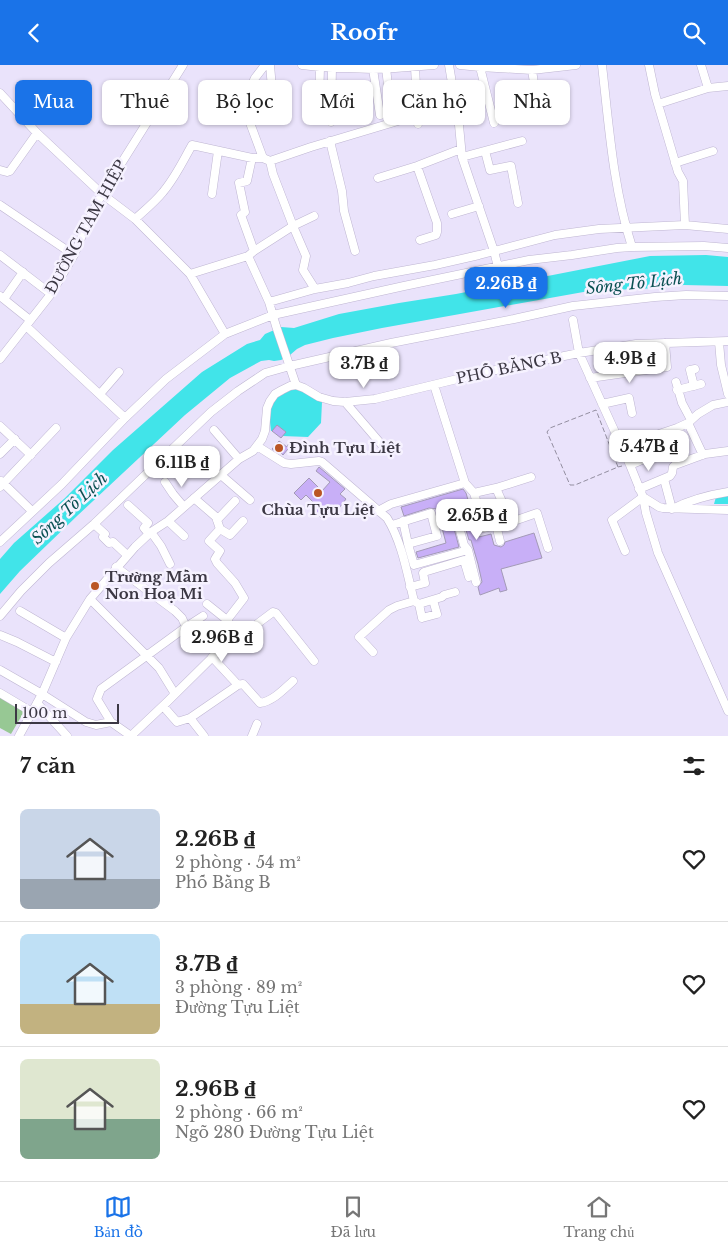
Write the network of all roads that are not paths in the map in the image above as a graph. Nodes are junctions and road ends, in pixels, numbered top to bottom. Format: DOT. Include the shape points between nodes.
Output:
graph roads {
  1 [pos="182,65"];
  2 [pos="265,65"];
  3 [pos="270,65"];
  4 [pos="302,65"];
  5 [pos="434,65"];
  6 [pos="449,65"];
  7 [pos="460,65"];
  8 [pos="576,65"];
  9 [pos="602,65"];
  10 [pos="649,65"];
  11 [pos="701,65"];
  12 [pos="320,67"];
  13 [pos="332,67"];
  14 [pos="415,67"];
  15 [pos="480,67"];
  16 [pos="386,68"];
  17 [pos="373,69"];
  18 [pos="532,70"];
  19 [pos="271,80"];
  20 [pos="319,80"];
  21 [pos="332,80"];
  22 [pos="387,80"];
  23 [pos="416,80"];
  24 [pos="534,80"];
  25 [pos="728,86"];
  26 [pos="708,88"];
  27 [pos="0,93"];
  28 [pos="658,104"];
  29 [pos="380,115"];
  30 [pos="494,123"];
  31 [pos="384,125"];
  32 [pos="37,133"];
  33 [pos="330,141"];
  34 [pos="522,141"];
  35 [pos="218,151"];
  36 [pos="485,151"];
  37 [pos="713,151"];
  38 [pos="462,153"];
  39 [pos="252,158"];
  40 [pos="266,159"];
  41 [pos="675,163"];
  42 [pos="417,166"];
  43 [pos="0,170"];
  44 [pos="378,178"];
  45 [pos="212,193"];
  46 [pos="102,194"];
  47 [pos="518,203"];
  48 [pos="0,205"];
  49 [pos="479,206"];
  50 [pos="452,213"];
  51 [pos="314,216"];
  52 [pos="135,219"];
  53 [pos="685,225"];
  54 [pos="294,226"];
  55 [pos="626,228"];
  56 [pos="728,229"];
  57 [pos="420,240"];
  58 [pos="632,247"];
  59 [pos="728,248"];
  60 [pos="355,251"];
  61 [pos="494,251"];
  62 [pos="251,254"];
  63 [pos="0,255"];
  64 [pos="74,255"];
  65 [pos="498,267"];
  66 [pos="23,272"];
  67 [pos="190,274"];
  68 [pos="315,289"];
  69 [pos="51,294"];
  70 [pos="2,297"];
  71 [pos="728,297"];
  72 [pos="269,302"];
  73 [pos="273,315"];
  74 [pos="573,320"];
  75 [pos="28,323"];
  76 [pos="225,334"];
  77 [pos="719,341"];
  78 [pos="728,341"];
  79 [pos="665,343"];
  80 [pos="579,353"];
  81 [pos="0,359"];
  82 [pos="288,362"];
  83 [pos="694,369"];
  84 [pos="119,372"];
  85 [pos="590,378"];
  86 [pos="726,378"];
  87 [pos="296,385"];
  88 [pos="434,385"];
  89 [pos="100,394"];
  90 [pos="728,394"];
  91 [pos="345,402"];
  92 [pos="728,402"];
  93 [pos="602,404"];
  94 [pos="632,413"];
  95 [pos="125,419"];
  96 [pos="689,421"];
  97 [pos="0,426"];
  98 [pos="56,429"];
  99 [pos="214,430"];
  100 [pos="16,439"];
  101 [pos="382,445"];
  102 [pos="257,446"];
  103 [pos="728,451"];
  104 [pos="0,454"];
  105 [pos="31,455"];
  106 [pos="703,455"];
  107 [pos="239,459"];
  108 [pos="630,464"];
  109 [pos="221,475"];
  110 [pos="531,477"];
  111 [pos="664,479"];
  112 [pos="165,482"];
  113 [pos="465,483"];
  114 [pos="1,484"];
  115 [pos="496,488"];
  116 [pos="639,489"];
  117 [pos="728,492"];
  118 [pos="474,493"];
  119 [pos="643,497"];
  120 [pos="194,499"];
  121 [pos="250,500"];
  122 [pos="235,501"];
  123 [pos="128,505"];
  124 [pos="184,507"];
  125 [pos="454,509"];
  126 [pos="672,509"];
  127 [pos="728,510"];
  128 [pos="32,511"];
  129 [pos="378,511"];
  130 [pos="216,520"];
  131 [pos="168,521"];
  132 [pos="243,521"];
  133 [pos="402,521"];
  134 [pos="94,524"];
  135 [pos="392,525"];
  136 [pos="220,529"];
  137 [pos="150,533"];
  138 [pos="184,536"];
  139 [pos="1,539"];
  140 [pos="500,541"];
  141 [pos="408,544"];
  142 [pos="548,548"];
  143 [pos="468,550"];
  144 [pos="626,551"];
  145 [pos="127,555"];
  146 [pos="170,564"];
  147 [pos="116,567"];
  148 [pos="410,587"];
  149 [pos="455,592"];
  150 [pos="90,599"];
  151 [pos="433,600"];
  152 [pos="416,603"];
  153 [pos="207,604"];
  154 [pos="20,611"];
  155 [pos="0,616"];
  156 [pos="203,616"];
  157 [pos="227,620"];
  158 [pos="186,627"];
  159 [pos="236,633"];
  160 [pos="0,635"];
  161 [pos="66,638"];
  162 [pos="373,652"];
  163 [pos="147,656"];
  164 [pos="212,657"];
  165 [pos="314,661"];
  166 [pos="56,662"];
  167 [pos="0,670"];
  168 [pos="293,681"];
  169 [pos="238,685"];
  170 [pos="0,693"];
  171 [pos="42,694"];
  172 [pos="175,695"];
  173 [pos="37,703"];
  174 [pos="163,706"];
  175 [pos="728,711"];
  176 [pos="32,712"];
  177 [pos="190,718"];
  178 [pos="112,722"];
  179 [pos="257,724"];
  180 [pos="19,736"];
  181 [pos="67,736"];
  182 [pos="131,736"];
  183 [pos="204,736"];
  184 [pos="252,736"];
  1 -- 46 [label="street, ĐƯỜNG TAM HIỆP"];
  2 -- 40 [label="street" via="243,104"];
  3 -- 19 [label="street"];
  4 -- 12 [label="street"];
  5 -- 14 [label="street"];
  6 -- 38 [label="street"];
  7 -- 15 [label="street"];
  8 -- 18 [label="street"];
  9 -- 55 [label="street" via="612,156"];
  10 -- 28 [label="street"];
  11 -- 26 [label="street"];
  12 -- 13 [label="street"];
  12 -- 20 [label="street"];
  13 -- 17 [label="street"];
  13 -- 21 [label="street"];
  14 -- 16 [label="street"];
  14 -- 23 [label="street"];
  15 -- 18 [label="street"];
  15 -- 30 [label="street"];
  16 -- 17 [label="street"];
  16 -- 22 [label="street"];
  17 -- 29 [label="street"];
  18 -- 24 [label="street"];
  25 -- 26 [label="street"];
  26 -- 28 [label="street"];
  27 -- 32 [label="street"];
  28 -- 41 [label="street"];
  31 -- 33 [label="street"];
  32 -- 43 [label="street" via="10,171"];
  32 -- 46 [label="street"];
  33 -- 40 [label="street"];
  33 -- 60 [label="street"];
  34 -- 36 [label="street"];
  35 -- 39 [label="street"];
  35 -- 45 [label="street"];
  35 -- 52 [label="street" via="192,145 165,190"];
  36 -- 38 [label="street"];
  36 -- 47 [label="street" via="490,170 511,166"];
  37 -- 41 [label="street"];
  38 -- 42 [label="street"];
  38 -- 49 [label="street"];
  39 -- 40 [label="street"];
  39 -- 62 [label="street" via="247,181 239,183 245,212 241,215"];
  40 -- 54 [label="street"];
  41 -- 53 [label="street" via="683,181"];
  42 -- 44 [label="street"];
  42 -- 57 [label="street" via="437,223 436,235"];
  46 -- 52 [label="street"];
  46 -- 64 [label="street, ĐƯỜNG TAM HIỆP"];
  48 -- 64 [label="street"];
  49 -- 50 [label="street"];
  49 -- 61 [label="street"];
  51 -- 54 [label="street"];
  52 -- 67 [label="street"];
  53 -- 55 [label="street"];
  53 -- 56 [label="street"];
  54 -- 62 [label="street"];
  54 -- 68 [label="street" via="306,256 303,270"];
  55 -- 58 [label="street"];
  55 -- 61 [label="street" via="555,235"];
  58 -- 59 [label="street"];
  58 -- 65 [label="street"];
  61 -- 65 [label="street"];
  61 -- 68 [label="street"];
  62 -- 67 [label="street"];
  62 -- 72 [label="street"];
  63 -- 66 [label="street"];
  64 -- 69 [label="street, ĐƯỜNG TAM HIỆP"];
  65 -- 73 [label="street"];
  66 -- 69 [label="street"];
  66 -- 70 [label="street"];
  67 -- 76 [label="street"];
  68 -- 72 [label="street"];
  69 -- 75 [label="street, ĐƯỜNG TAM HIỆP"];
  70 -- 75 [label="street"];
  71 -- 82 [label="street" via="686,295 573,306"];
  72 -- 73 [label="street"];
  73 -- 76 [label="street"];
  73 -- 82 [label="street"];
  74 -- 80 [label="street"];
  75 -- 81 [label="street, ĐƯỜNG TAM HIỆP"];
  75 -- 89 [label="street"];
  76 -- 95 [label="street" via="166,379"];
  77 -- 78 [label="street"];
  77 -- 79 [label="street"];
  77 -- 86 [label="street"];
  79 -- 80 [label="street"];
  79 -- 85 [label="street" via="667,367"];
  80 -- 85 [label="street, PHỐ BẰNG B"];
  80 -- 88 [label="street, PHỐ BẰNG B"];
  82 -- 87 [label="street"];
  82 -- 134 [label="street" via="238,391 198,424"];
  83 -- 96 [label="street" via="690,370 697,385 677,386"];
  84 -- 89 [label="street"];
  85 -- 93 [label="street, PHỐ BẰNG B"];
  86 -- 90 [label="street"];
  87 -- 91 [label="street, PHỐ BẰNG B" via="319,397"];
  87 -- 102 [label="street" via="275,394 270,401 265,431"];
  88 -- 91 [label="street, PHỐ BẰNG B" via="375,399"];
  88 -- 113 [label="street"];
  89 -- 95 [label="street"];
  91 -- 101 [label="street"];
  92 -- 96 [label="street" via="713,405"];
  93 -- 94 [label="street" via="629,398"];
  93 -- 108 [label="street, PHỐ BẰNG B"];
  95 -- 128 [label="street"];
  96 -- 106 [label="street"];
  96 -- 108 [label="street" via="635,442 644,459"];
  97 -- 100 [label="street"];
  98 -- 105 [label="street"];
  99 -- 107 [label="street"];
  100 -- 104 [label="street"];
  100 -- 105 [label="street"];
  102 -- 107 [label="street"];
  102 -- 129 [label="street" via="284,463 322,462"];
  103 -- 106 [label="street"];
  105 -- 114 [label="street"];
  106 -- 111 [label="street" via="675,465 670,476"];
  107 -- 109 [label="street"];
  108 -- 116 [label="street, PHỐ BẰNG B"];
  109 -- 120 [label="street"];
  109 -- 121 [label="street"];
  110 -- 115 [label="street"];
  111 -- 116 [label="street"];
  111 -- 126 [label="street"];
  112 -- 124 [label="street"];
  113 -- 118 [label="street"];
  113 -- 129 [label="street" via="391,504"];
  114 -- 128 [label="street"];
  115 -- 118 [label="street"];
  115 -- 142 [label="street" via="511,522 537,513"];
  116 -- 119 [label="street, PHỐ BẰNG B"];
  117 -- 126 [label="street"];
  118 -- 140 [label="street" via="484,528 496,525"];
  119 -- 126 [label="street" via="659,507"];
  119 -- 144 [label="street" via="612,520"];
  119 -- 175 [label="street, PHỐ BẰNG B" via="658,553"];
  120 -- 124 [label="street"];
  120 -- 130 [label="street"];
  122 -- 130 [label="street"];
  123 -- 137 [label="street" via="148,523 144,528"];
  124 -- 131 [label="street"];
  125 -- 143 [label="street"];
  126 -- 127 [label="street"];
  128 -- 139 [label="street"];
  129 -- 135 [label="street"];
  130 -- 136 [label="street"];
  131 -- 137 [label="street"];
  131 -- 138 [label="street"];
  132 -- 136 [label="street" via="230,535"];
  133 -- 135 [label="street"];
  133 -- 141 [label="street"];
  133 -- 141 [label="street" via="431,513 437,536"];
  134 -- 145 [label="street" via="105,534 102,537"];
  134 -- 155 [label="street" via="21,591"];
  135 -- 148 [label="street"];
  136 -- 157 [label="street" via="209,541 220,551 215,560 244,598"];
  137 -- 145 [label="street"];
  137 -- 146 [label="street"];
  141 -- 143 [label="street" via="414,565"];
  143 -- 148 [label="street" via="472,580 464,560 424,572 425,583"];
  145 -- 147 [label="street"];
  147 -- 150 [label="street"];
  147 -- 158 [label="street" via="175,611"];
  148 -- 152 [label="street"];
  149 -- 151 [label="street"];
  150 -- 161 [label="street"];
  150 -- 163 [label="street"];
  151 -- 152 [label="street"];
  151 -- 152 [label="street" via="437,614 420,618"];
  152 -- 162 [label="street" via="389,610 359,637"];
  153 -- 157 [label="street"];
  154 -- 161 [label="street"];
  156 -- 158 [label="street"];
  157 -- 159 [label="street"];
  158 -- 163 [label="street"];
  159 -- 164 [label="street"];
  159 -- 165 [label="street" via="245,633 273,611"];
  160 -- 166 [label="street"];
  161 -- 166 [label="street"];
  163 -- 172 [label="street" via="159,668"];
  163 -- 178 [label="street" via="101,689 97,699"];
  164 -- 169 [label="street"];
  164 -- 172 [label="street"];
  166 -- 171 [label="street"];
  167 -- 171 [label="street"];
  168 -- 169 [label="street" via="264,703 260,703 243,684"];
  169 -- 177 [label="street"];
  170 -- 176 [label="street"];
  171 -- 173 [label="street"];
  171 -- 178 [label="street" via="86,722 96,725"];
  172 -- 174 [label="street"];
  173 -- 176 [label="street"];
  173 -- 181 [label="street"];
  174 -- 177 [label="street" via="178,722"];
  174 -- 182 [label="street"];
  176 -- 180 [label="street"];
  177 -- 183 [label="street"];
  178 -- 182 [label="street"];
  179 -- 184 [label="street"];
}
